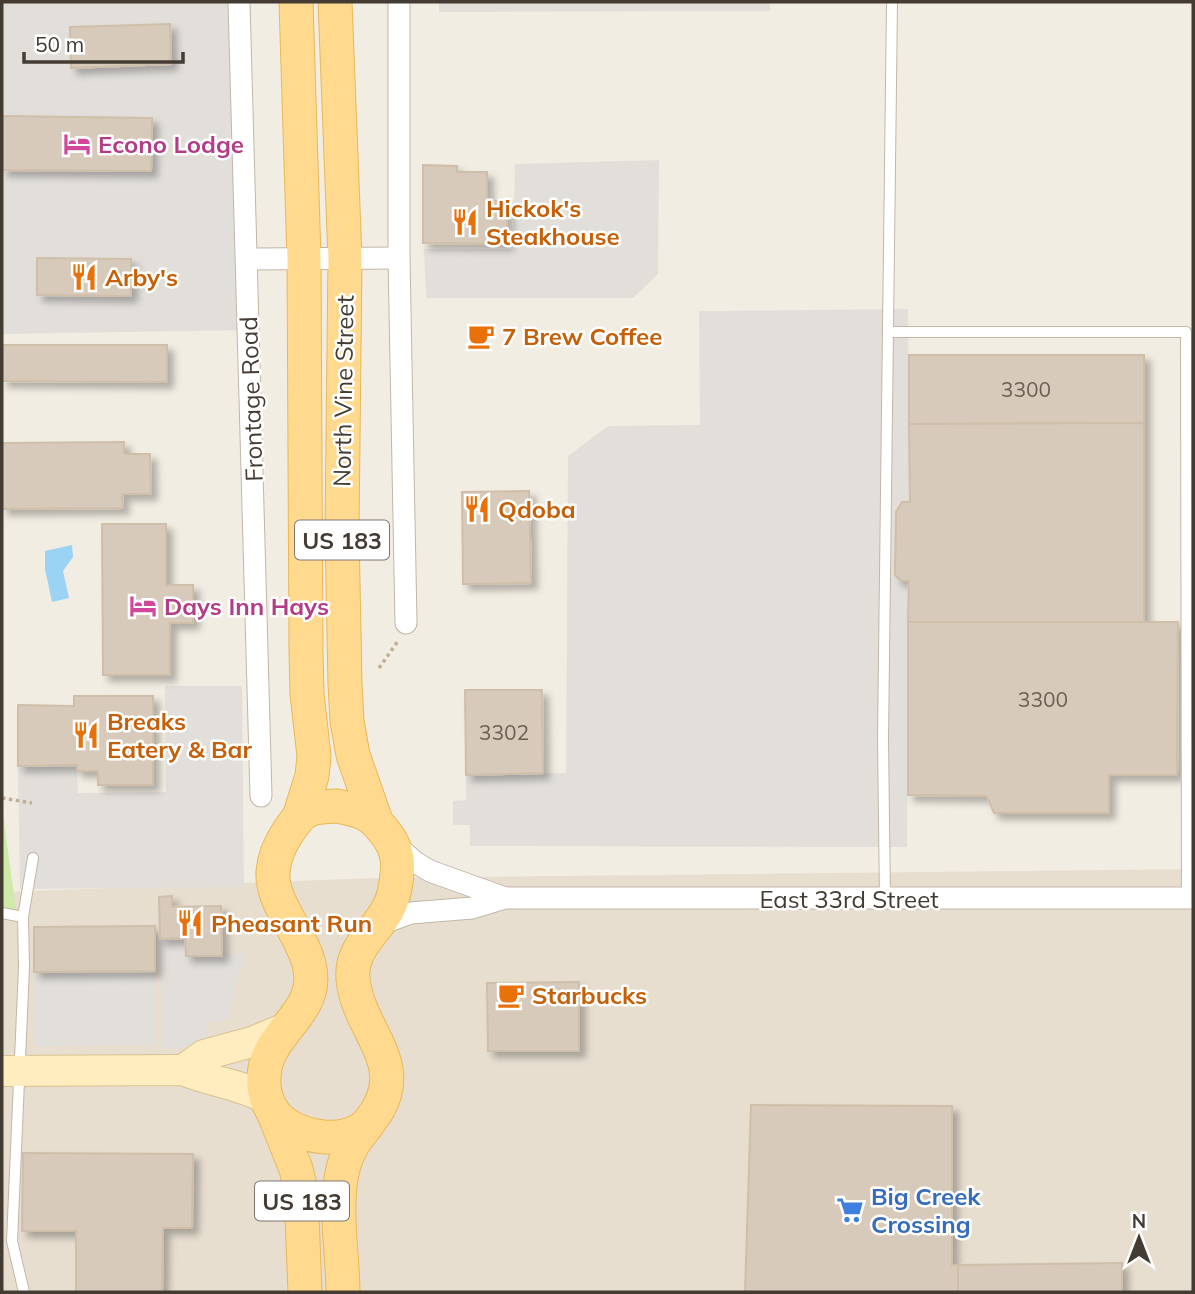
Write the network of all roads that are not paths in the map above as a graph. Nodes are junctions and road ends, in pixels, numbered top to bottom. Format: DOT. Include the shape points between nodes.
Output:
graph roads {
  1 [pos="239,2"];
  2 [pos="296,2"];
  3 [pos="335,2"];
  4 [pos="399,2"];
  5 [pos="892,2"];
  6 [pos="303,258"];
  7 [pos="345,258"];
  8 [pos="399,258"];
  9 [pos="247,259"];
  10 [pos="888,332"];
  11 [pos="403,630"];
  12 [pos="261,796"];
  13 [pos="300,814"];
  14 [pos="384,831"];
  15 [pos="33,858"];
  16 [pos="505,898"];
  17 [pos="1190,898"];
  18 [pos="885,899"];
  19 [pos="2,913"];
  20 [pos="23,917"];
  21 [pos="376,926"];
  22 [pos="286,1028"];
  23 [pos="183,1070"];
  24 [pos="11,1071"];
  25 [pos="271,1106"];
  26 [pos="368,1123"];
  27 [pos="7,1243"];
  28 [pos="24,1292"];
  29 [pos="305,1292"];
  30 [pos="344,1292"];
  1 -- 9 [label="street, Frontage Road"];
  2 -- 6 [label="main road, North Vine Street / US 183"];
  3 -- 7 [label="main road, North Vine Street / US 183"];
  4 -- 8 [label="street"];
  5 -- 10 [label="lane"];
  6 -- 7 [label="street"];
  6 -- 9 [label="street"];
  6 -- 13 [label="main road, North Vine Street / US 183" via="306,650 314,756"];
  7 -- 8 [label="street"];
  7 -- 14 [label="main road, North Vine Street / US 183" via="345,684 353,755"];
  8 -- 11 [label="street"];
  9 -- 12 [label="street, Frontage Road"];
  10 -- 17 [label="lane" via="1186,332"];
  10 -- 18 [label="lane"];
  13 -- 14 [label="main road" via="319,807 357,810"];
  13 -- 22 [label="main road, North Vine Street" via="275,857 272,874 275,892 310,969 308,998"];
  14 -- 16 [label="street, East 33rd Street" via="430,871"];
  14 -- 21 [label="main road, North Vine Street" via="398,867 387,910"];
  15 -- 20 [label="lane"];
  16 -- 18 [label="street, East 33rd Street"];
  16 -- 21 [label="street, East 33rd Street" via="472,908 411,913"];
  17 -- 18 [label="street, East 33rd Street"];
  19 -- 20 [label="lane"];
  20 -- 24 [label="lane" via="24,967"];
  21 -- 26 [label="main road, North Vine Street" via="353,965 356,995 387,1066 384,1091"];
  22 -- 23 [label="street" via="204,1055"];
  22 -- 25 [label="main road, North Vine Street" via="265,1064"];
  23 -- 24 [label="street"];
  23 -- 25 [label="street" via="242,1087"];
  24 -- 27 [label="lane"];
  25 -- 26 [label="main road" via="290,1125 325,1138 353,1135"];
  25 -- 29 [label="main road, US 183" via="301,1190"];
  26 -- 30 [label="main road, US 183" via="342,1172 339,1208"];
  27 -- 28 [label="lane"];
}
